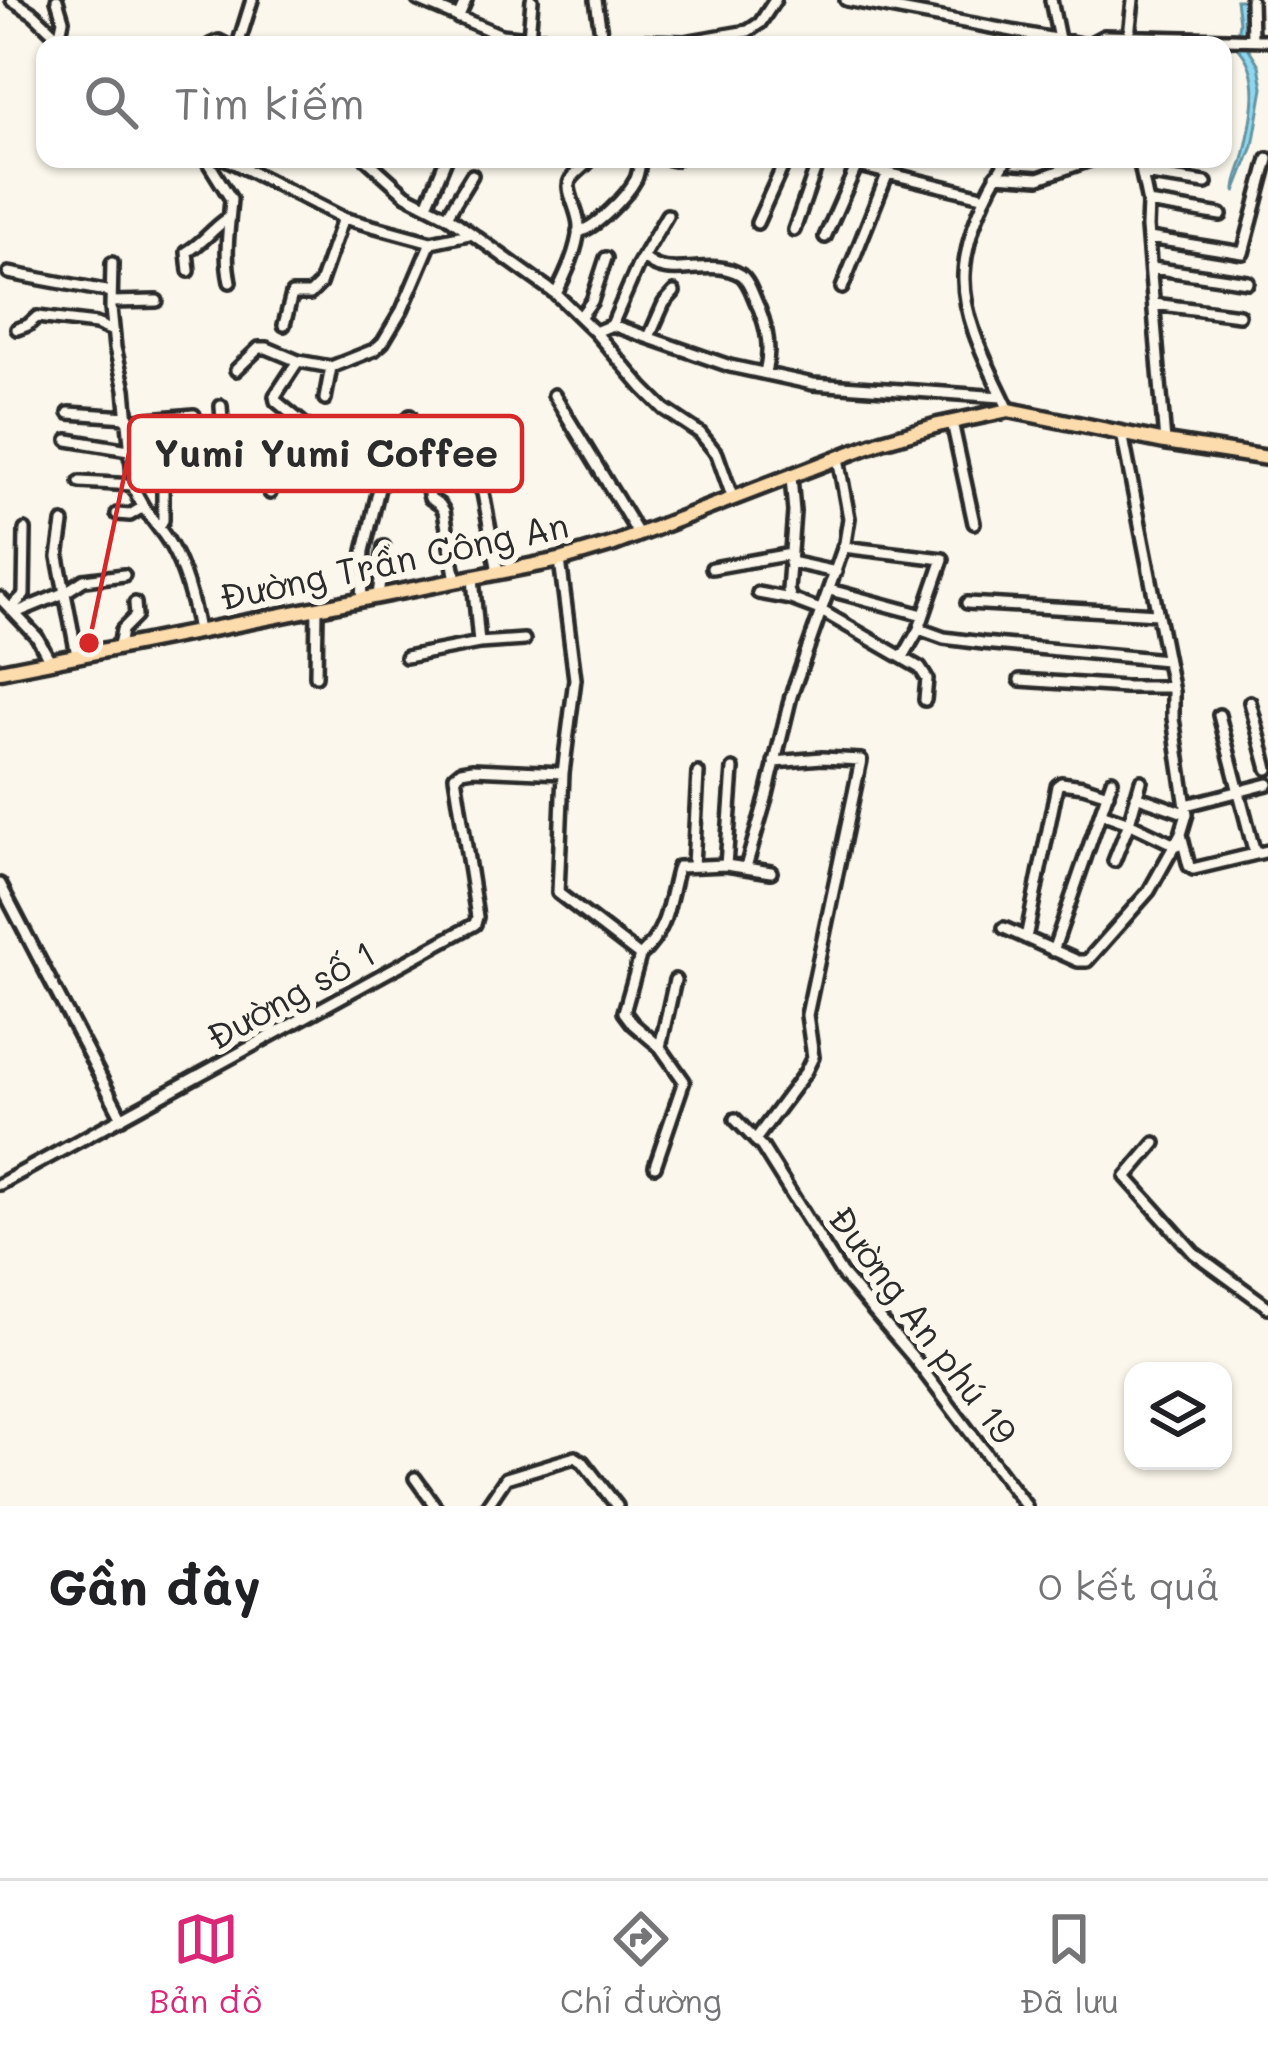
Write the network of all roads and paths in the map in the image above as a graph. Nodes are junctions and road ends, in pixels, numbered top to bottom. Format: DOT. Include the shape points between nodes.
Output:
graph roads {
  1 [pos="13,0"];
  2 [pos="57,0"];
  3 [pos="252,0"];
  4 [pos="418,0"];
  5 [pos="466,0"];
  6 [pos="532,0"];
  7 [pos="596,0"];
  8 [pos="774,0"];
  9 [pos="848,0"];
  10 [pos="1051,0"];
  11 [pos="1133,0"];
  12 [pos="1251,0"];
  13 [pos="458,18"];
  14 [pos="56,36"];
  15 [pos="62,36"];
  16 [pos="241,36"];
  17 [pos="510,36"];
  18 [pos="529,36"];
  19 [pos="601,36"];
  20 [pos="722,36"];
  21 [pos="1040,36"];
  22 [pos="1057,36"];
  23 [pos="1133,36"];
  24 [pos="1232,39"];
  25 [pos="1245,39"];
  26 [pos="1268,40"];
  27 [pos="1268,159"];
  28 [pos="212,168"];
  29 [pos="244,168"];
  30 [pos="376,168"];
  31 [pos="442,168"];
  32 [pos="582,168"];
  33 [pos="638,168"];
  34 [pos="782,168"];
  35 [pos="816,168"];
  36 [pos="856,168"];
  37 [pos="860,168"];
  38 [pos="1001,168"];
  39 [pos="1067,168"];
  40 [pos="1141,168"];
  41 [pos="1143,174"];
  42 [pos="472,175"];
  43 [pos="887,175"];
  44 [pos="996,176"];
  45 [pos="1206,183"];
  46 [pos="986,197"];
  47 [pos="1148,203"];
  48 [pos="427,205"];
  49 [pos="667,215"];
  50 [pos="1221,215"];
  51 [pos="447,216"];
  52 [pos="229,218"];
  53 [pos="343,218"];
  54 [pos="757,223"];
  55 [pos="794,230"];
  56 [pos="578,232"];
  57 [pos="469,234"];
  58 [pos="825,237"];
  59 [pos="1148,238"];
  60 [pos="430,242"];
  61 [pos="643,257"];
  62 [pos="606,259"];
  63 [pos="112,263"];
  64 [pos="1152,268"];
  65 [pos="189,271"];
  66 [pos="9,273"];
  67 [pos="230,282"];
  68 [pos="1249,282"];
  69 [pos="842,288"];
  70 [pos="674,292"];
  71 [pos="556,294"];
  72 [pos="111,297"];
  73 [pos="157,301"];
  74 [pos="1154,304"];
  75 [pos="1239,315"];
  76 [pos="580,317"];
  77 [pos="284,325"];
  78 [pos="612,325"];
  79 [pos="17,329"];
  80 [pos="113,331"];
  81 [pos="596,332"];
  82 [pos="649,338"];
  83 [pos="298,361"];
  84 [pos="331,367"];
  85 [pos="236,370"];
  86 [pos="765,373"];
  87 [pos="554,395"];
  88 [pos="325,399"];
  89 [pos="1005,403"];
  90 [pos="221,406"];
  91 [pos="69,412"];
  92 [pos="194,416"];
  93 [pos="410,416"];
  94 [pos="127,419"];
  95 [pos="952,422"];
  96 [pos="305,425"];
  97 [pos="1122,433"];
  98 [pos="68,440"];
  99 [pos="1165,442"];
  100 [pos="188,443"];
  101 [pos="130,453"];
  102 [pos="462,455"];
  103 [pos="383,458"];
  104 [pos="838,458"];
  105 [pos="1268,458"];
  106 [pos="225,463"];
  107 [pos="791,477"];
  108 [pos="80,482"];
  109 [pos="134,485"];
  110 [pos="270,493"];
  111 [pos="734,499"];
  112 [pos="143,506"];
  113 [pos="117,514"];
  114 [pos="63,523"];
  115 [pos="974,524"];
  116 [pos="159,527"];
  117 [pos="25,530"];
  118 [pos="639,535"];
  119 [pos="384,547"];
  120 [pos="843,547"];
  121 [pos="791,558"];
  122 [pos="560,560"];
  123 [pos="712,568"];
  124 [pos="498,572"];
  125 [pos="836,572"];
  126 [pos="124,575"];
  127 [pos="472,578"];
  128 [pos="456,581"];
  129 [pos="830,590"];
  130 [pos="64,593"];
  131 [pos="758,593"];
  132 [pos="378,596"];
  133 [pos="0,598"];
  134 [pos="361,599"];
  135 [pos="791,599"];
  136 [pos="135,603"];
  137 [pos="967,603"];
  138 [pos="317,608"];
  139 [pos="13,610"];
  140 [pos="820,610"];
  141 [pos="1157,614"];
  142 [pos="923,615"];
  143 [pos="919,629"];
  144 [pos="198,631"];
  145 [pos="524,640"];
  146 [pos="479,643"];
  147 [pos="119,647"];
  148 [pos="77,655"];
  149 [pos="406,657"];
  150 [pos="903,657"];
  151 [pos="1166,660"];
  152 [pos="50,661"];
  153 [pos="0,671"];
  154 [pos="316,676"];
  155 [pos="1020,680"];
  156 [pos="1172,686"];
  157 [pos="926,700"];
  158 [pos="1250,702"];
  159 [pos="1219,715"];
  160 [pos="774,761"];
  161 [pos="733,769"];
  162 [pos="1268,769"];
  163 [pos="559,772"];
  164 [pos="698,773"];
  165 [pos="1112,780"];
  166 [pos="1141,782"];
  167 [pos="1268,784"];
  168 [pos="1239,792"];
  169 [pos="1108,794"];
  170 [pos="1136,796"];
  171 [pos="1186,810"];
  172 [pos="1101,813"];
  173 [pos="1129,823"];
  174 [pos="1181,834"];
  175 [pos="1177,847"];
  176 [pos="1268,851"];
  177 [pos="1256,854"];
  178 [pos="1114,860"];
  179 [pos="693,865"];
  180 [pos="726,865"];
  181 [pos="746,867"];
  182 [pos="771,872"];
  183 [pos="0,884"];
  184 [pos="1004,928"];
  185 [pos="1026,938"];
  186 [pos="1053,951"];
  187 [pos="640,956"];
  188 [pos="675,980"];
  189 [pos="660,1047"];
  190 [pos="122,1118"];
  191 [pos="735,1118"];
  192 [pos="755,1140"];
  193 [pos="1155,1143"];
  194 [pos="655,1166"];
  195 [pos="0,1184"];
  196 [pos="1268,1307"];
  197 [pos="415,1478"];
  198 [pos="432,1505"];
  199 [pos="487,1506"];
  200 [pos="616,1506"];
  201 [pos="1026,1506"];
  1 -- 14 [label="street"];
  2 -- 15 [label="street"];
  3 -- 16 [label="street"];
  4 -- 13 [label="street"];
  5 -- 13 [label="street"];
  6 -- 18 [label="street"];
  7 -- 19 [label="street"];
  8 -- 20 [label="street" via="748,32"];
  9 -- 21 [label="street"];
  10 -- 22 [label="street"];
  11 -- 23 [label="street"];
  12 -- 25 [label="street"];
  13 -- 17 [label="street"];
  24 -- 25 [label="street"];
  25 -- 26 [label="street"];
  27 -- 59 [label="street" via="1243,253"];
  28 -- 52 [label="street" via="232,199"];
  29 -- 53 [label="street"];
  30 -- 48 [label="street"];
  31 -- 48 [label="street"];
  32 -- 56 [label="street" via="568,188"];
  33 -- 56 [label="street" via="594,228"];
  34 -- 54 [label="street"];
  35 -- 55 [label="street"];
  36 -- 58 [label="street"];
  37 -- 43 [label="street"];
  38 -- 44 [label="street"];
  39 -- 44 [label="street" via="1039,178"];
  40 -- 41 [label="street"];
  41 -- 45 [label="street"];
  41 -- 47 [label="street"];
  42 -- 51 [label="street"];
  43 -- 46 [label="street"];
  43 -- 69 [label="street"];
  44 -- 46 [label="street"];
  46 -- 89 [label="street" via="964,276 978,340"];
  47 -- 50 [label="street"];
  47 -- 59 [label="street"];
  48 -- 51 [label="street"];
  49 -- 61 [label="street"];
  51 -- 57 [label="street"];
  52 -- 65 [label="street" via="187,252"];
  52 -- 67 [label="street"];
  53 -- 60 [label="street"];
  53 -- 77 [label="street" via="320,284 310,294 292,294"];
  56 -- 71 [label="street"];
  57 -- 60 [label="street"];
  57 -- 71 [label="street"];
  59 -- 64 [label="street"];
  60 -- 84 [label="street" via="378,347"];
  61 -- 78 [label="street"];
  61 -- 86 [label="street" via="660,269 740,275 768,336"];
  62 -- 76 [label="street"];
  63 -- 72 [label="street"];
  64 -- 68 [label="street"];
  64 -- 74 [label="street"];
  66 -- 72 [label="street"];
  70 -- 82 [label="street"];
  71 -- 76 [label="street"];
  72 -- 73 [label="street"];
  72 -- 80 [label="street"];
  74 -- 75 [label="street"];
  74 -- 99 [label="street"];
  76 -- 81 [label="street"];
  78 -- 81 [label="street"];
  78 -- 82 [label="street"];
  79 -- 80 [label="street" via="37,317"];
  80 -- 94 [label="street"];
  81 -- 111 [label="street" via="644,388 710,444"];
  82 -- 86 [label="street"];
  83 -- 84 [label="street"];
  83 -- 85 [label="street" via="259,348"];
  83 -- 96 [label="street" via="275,396"];
  84 -- 88 [label="street"];
  86 -- 89 [label="street"];
  87 -- 118 [label="street"];
  89 -- 95 [label="main road, Đường Trần Công An"];
  89 -- 97 [label="main road"];
  90 -- 106 [label="street"];
  91 -- 94 [label="street"];
  92 -- 94 [label="street"];
  93 -- 128 [label="street" via="430,498 444,511"];
  94 -- 101 [label="street"];
  95 -- 104 [label="main road, Đường Trần Công An"];
  95 -- 115 [label="street"];
  97 -- 99 [label="main road"];
  97 -- 141 [label="street"];
  98 -- 101 [label="street"];
  99 -- 105 [label="main road"];
  100 -- 101 [label="street" via="161,440 150,456"];
  101 -- 109 [label="street"];
  102 -- 124 [label="street" via="483,493"];
  103 -- 134 [label="street"];
  104 -- 107 [label="main road, Đường Trần Công An"];
  104 -- 120 [label="street" via="850,518"];
  106 -- 110 [label="street" via="266,449"];
  106 -- 116 [label="street" via="168,481"];
  107 -- 111 [label="main road, Đường Trần Công An"];
  107 -- 121 [label="street"];
  108 -- 109 [label="street"];
  109 -- 112 [label="street"];
  111 -- 118 [label="main road, Đường Trần Công An"];
  112 -- 113 [label="street"];
  112 -- 116 [label="street"];
  114 -- 130 [label="street"];
  116 -- 144 [label="street" via="183,571"];
  117 -- 139 [label="street" via="24,595"];
  118 -- 122 [label="main road, Đường Trần Công An"];
  119 -- 132 [label="street"];
  120 -- 125 [label="street"];
  120 -- 142 [label="street" via="942,558"];
  121 -- 123 [label="street"];
  121 -- 125 [label="street"];
  121 -- 135 [label="street"];
  122 -- 124 [label="main road, Đường Trần Công An"];
  122 -- 163 [label="street" via="574,679"];
  124 -- 127 [label="main road, Đường Trần Công An"];
  125 -- 129 [label="street"];
  126 -- 130 [label="street" via="84,580"];
  127 -- 128 [label="main road, Đường Trần Công An"];
  127 -- 146 [label="street"];
  128 -- 132 [label="main road, Đường Trần Công An"];
  129 -- 140 [label="street"];
  129 -- 142 [label="street"];
  130 -- 139 [label="street"];
  130 -- 148 [label="street"];
  131 -- 135 [label="street"];
  132 -- 134 [label="main road, Đường Trần Công An"];
  133 -- 139 [label="street"];
  134 -- 138 [label="main road, Đường Trần Công An"];
  135 -- 140 [label="street"];
  136 -- 147 [label="street"];
  137 -- 141 [label="street"];
  138 -- 144 [label="main road, Đường Trần Công An"];
  138 -- 154 [label="street"];
  139 -- 152 [label="street"];
  140 -- 150 [label="street"];
  140 -- 160 [label="street"];
  141 -- 151 [label="street"];
  142 -- 143 [label="street"];
  143 -- 150 [label="street"];
  143 -- 151 [label="street"];
  144 -- 147 [label="main road, Đường Trần Công An"];
  145 -- 146 [label="street"];
  146 -- 149 [label="street"];
  147 -- 148 [label="main road, Đường Trần Công An"];
  148 -- 152 [label="main road, Đường Trần Công An"];
  150 -- 157 [label="street" via="925,674"];
  151 -- 156 [label="street"];
  152 -- 153 [label="main road, Đường Trần Công An"];
  155 -- 156 [label="street"];
  156 -- 171 [label="street"];
  158 -- 162 [label="street"];
  159 -- 168 [label="street"];
  160 -- 181 [label="street"];
  160 -- 192 [label="street" via="861,760 807,1015 813,1057"];
  161 -- 180 [label="street"];
  163 -- 187 [label="street" via="558,893"];
  163 -- 190 [label="street, Đường số 1" via="473,769 455,776 476,924"];
  164 -- 179 [label="street"];
  165 -- 169 [label="street"];
  166 -- 170 [label="street"];
  167 -- 168 [label="street"];
  168 -- 171 [label="street"];
  168 -- 177 [label="street"];
  169 -- 172 [label="street"];
  169 -- 185 [label="street" via="1057,785"];
  170 -- 171 [label="street"];
  170 -- 173 [label="street"];
  171 -- 174 [label="street"];
  172 -- 173 [label="street"];
  172 -- 186 [label="street"];
  173 -- 175 [label="street"];
  173 -- 178 [label="street"];
  174 -- 175 [label="street"];
  174 -- 177 [label="street" via="1193,868"];
  175 -- 186 [label="street" via="1087,961"];
  176 -- 177 [label="street"];
  179 -- 180 [label="street"];
  179 -- 187 [label="street" via="677,868 666,918"];
  180 -- 181 [label="street"];
  181 -- 182 [label="street"];
  183 -- 190 [label="street"];
  184 -- 185 [label="street"];
  185 -- 186 [label="street"];
  187 -- 189 [label="street" via="624,1012"];
  188 -- 189 [label="street"];
  189 -- 194 [label="street" via="684,1081"];
  190 -- 195 [label="street, Đường số 1"];
  191 -- 192 [label="street, Đường An phú 19"];
  192 -- 201 [label="street, Đường An phú 19" via="841,1273"];
  193 -- 196 [label="street" via="1126,1177 1194,1253"];
  197 -- 198 [label="street"];
  199 -- 200 [label="street" via="506,1478 575,1457"];
}
